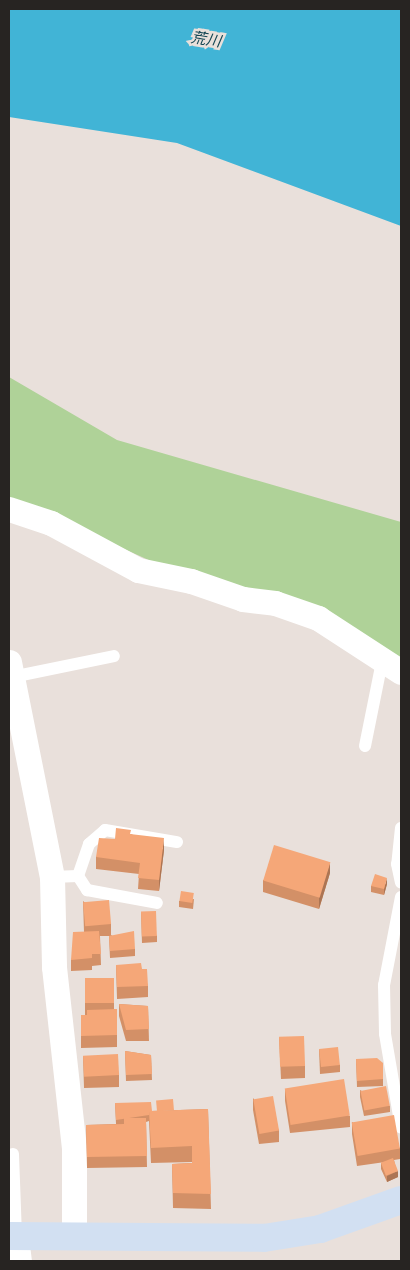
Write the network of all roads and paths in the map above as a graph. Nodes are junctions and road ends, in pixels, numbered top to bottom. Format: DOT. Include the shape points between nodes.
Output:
graph roads {
  1 [pos="9,509"];
  2 [pos="114,656"];
  3 [pos="392,664"];
  4 [pos="10,670"];
  5 [pos="365,746"];
  6 [pos="401,828"];
  7 [pos="176,842"];
  8 [pos="78,876"];
  9 [pos="52,877"];
  10 [pos="401,883"];
  11 [pos="401,897"];
  12 [pos="157,903"];
  13 [pos="401,1128"];
  14 [pos="13,1154"];
  15 [pos="401,1200"];
  16 [pos="74,1237"];
  17 [pos="14,1245"];
  1 -- 3 [label="street" via="51,523 138,570 192,581 243,599 275,603 318,618"];
  2 -- 4 [label="lane"];
  3 -- 5 [label="lane"];
  4 -- 9 [label="street"];
  6 -- 10 [label="lane" via="397,864"];
  7 -- 8 [label="lane" via="105,830 89,844"];
  8 -- 9 [label="lane"];
  8 -- 12 [label="lane" via="87,890"];
  9 -- 16 [label="street" via="54,967 74,1148"];
  11 -- 13 [label="lane" via="384,985 385,1034"];
  14 -- 17 [label="lane"];
  15 -- 16 [label="street" via="320,1229 264,1238"];
  16 -- 17 [label="street"];
}
